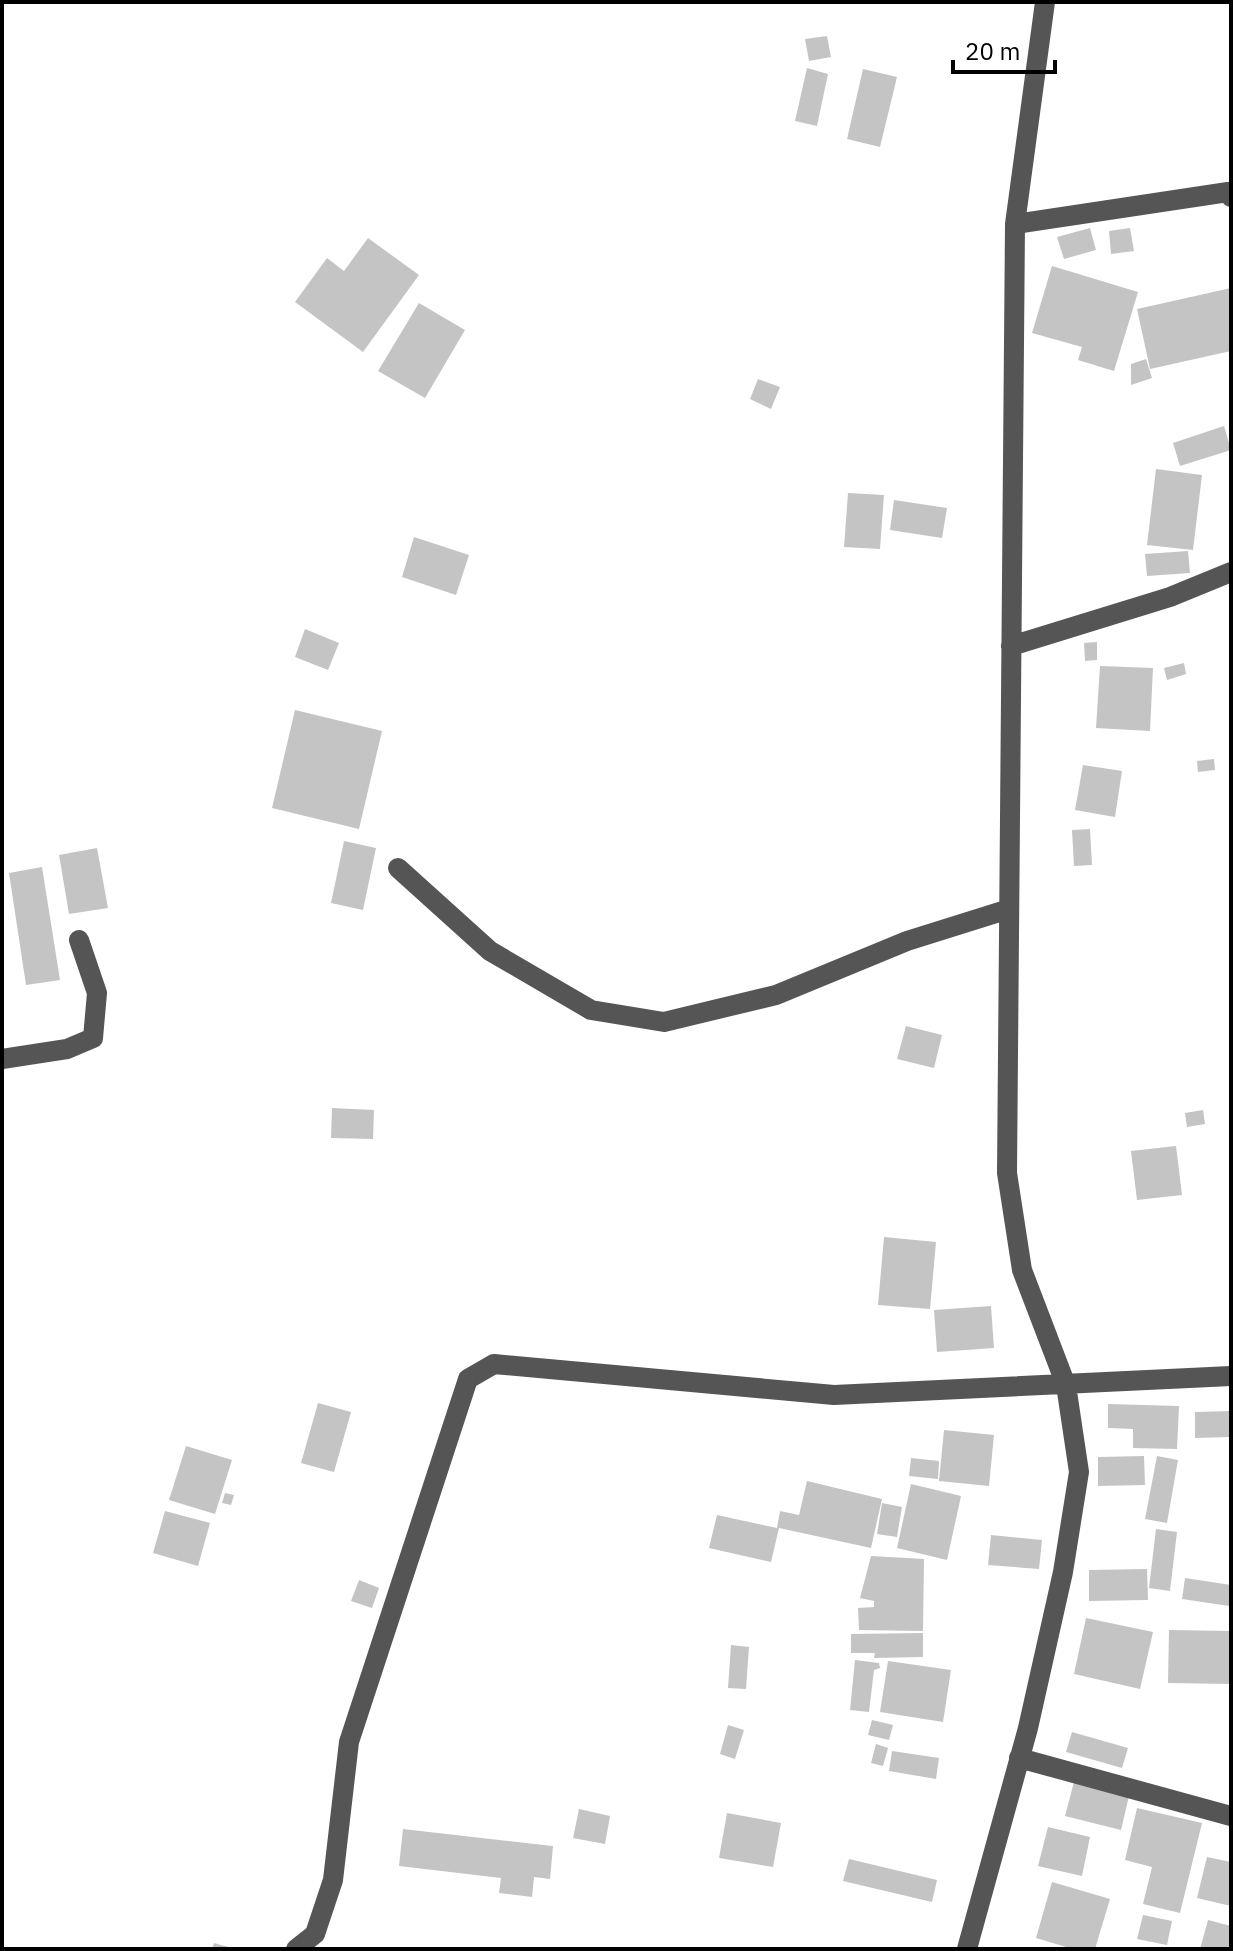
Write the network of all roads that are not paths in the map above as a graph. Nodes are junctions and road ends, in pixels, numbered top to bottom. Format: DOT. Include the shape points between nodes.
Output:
graph roads {
  1 [pos="1045,2"];
  2 [pos="1231,197"];
  3 [pos="1015,224"];
  4 [pos="1231,572"];
  5 [pos="1011,646"];
  6 [pos="398,868"];
  7 [pos="1009,909"];
  8 [pos="79,940"];
  9 [pos="2,1059"];
  10 [pos="1231,1376"];
  11 [pos="1066,1385"];
  12 [pos="1019,1758"];
  13 [pos="1231,1816"];
  14 [pos="296,1949"];
  15 [pos="967,1949"];
  1 -- 3 [label="street"];
  2 -- 3 [label="street" via="1228,192"];
  3 -- 5 [label="street"];
  4 -- 5 [label="street" via="1170,597"];
  5 -- 7 [label="street"];
  6 -- 7 [label="street" via="490,951 591,1010 664,1022 776,995 907,941"];
  7 -- 11 [label="street" via="1007,1173 1022,1270"];
  8 -- 9 [label="street" via="97,993 93,1038 67,1049"];
  10 -- 11 [label="street"];
  11 -- 12 [label="street" via="1079,1472 1063,1572"];
  11 -- 14 [label="street" via="834,1395 494,1364 468,1379 349,1742 333,1880 315,1934"];
  12 -- 13 [label="street"];
  12 -- 15 [label="street"];
}
